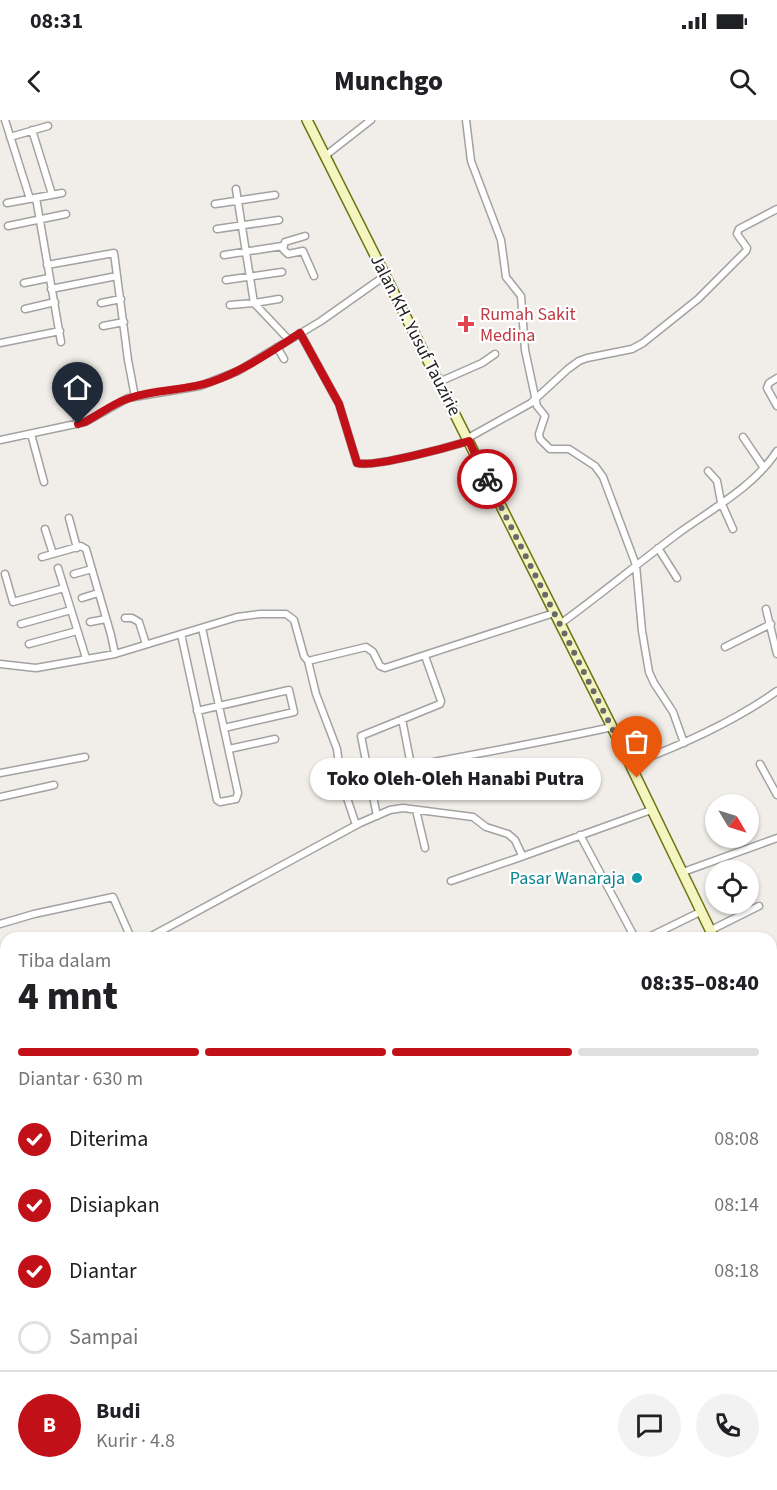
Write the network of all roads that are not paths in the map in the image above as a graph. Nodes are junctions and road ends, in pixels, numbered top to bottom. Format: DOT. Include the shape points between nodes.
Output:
graph roads {
  1 [pos="5,120"];
  2 [pos="307,120"];
  3 [pos="372,120"];
  4 [pos="466,120"];
  5 [pos="48,126"];
  6 [pos="32,130"];
  7 [pos="10,137"];
  8 [pos="325,156"];
  9 [pos="236,189"];
  10 [pos="51,191"];
  11 [pos="62,193"];
  12 [pos="275,195"];
  13 [pos="33,198"];
  14 [pos="238,200"];
  15 [pos="7,203"];
  16 [pos="215,204"];
  17 [pos="777,209"];
  18 [pos="66,214"];
  19 [pos="40,219"];
  20 [pos="279,220"];
  21 [pos="8,226"];
  22 [pos="242,226"];
  23 [pos="217,229"];
  24 [pos="305,236"];
  25 [pos="282,246"];
  26 [pos="246,251"];
  27 [pos="224,255"];
  28 [pos="47,265"];
  29 [pos="282,272"];
  30 [pos="386,275"];
  31 [pos="117,276"];
  32 [pos="314,276"];
  33 [pos="250,277"];
  34 [pos="49,278"];
  35 [pos="226,280"];
  36 [pos="24,283"];
  37 [pos="51,289"];
  38 [pos="121,299"];
  39 [pos="279,299"];
  40 [pos="55,302"];
  41 [pos="101,303"];
  42 [pos="254,303"];
  43 [pos="230,305"];
  44 [pos="25,309"];
  45 [pos="124,322"];
  46 [pos="103,326"];
  47 [pos="60,331"];
  48 [pos="300,333"];
  49 [pos="289,340"];
  50 [pos="61,342"];
  51 [pos="0,343"];
  52 [pos="277,347"];
  53 [pos="495,354"];
  54 [pos="284,359"];
  55 [pos="777,378"];
  56 [pos="439,382"];
  57 [pos="72,395"];
  58 [pos="135,397"];
  59 [pos="535,400"];
  60 [pos="777,406"];
  61 [pos="78,424"];
  62 [pos="31,434"];
  63 [pos="743,437"];
  64 [pos="0,440"];
  65 [pos="469,440"];
  66 [pos="777,451"];
  67 [pos="764,468"];
  68 [pos="708,471"];
  69 [pos="44,482"];
  70 [pos="721,502"];
  71 [pos="69,518"];
  72 [pos="45,529"];
  73 [pos="733,529"];
  74 [pos="77,548"];
  75 [pos="658,548"];
  76 [pos="53,554"];
  77 [pos="42,557"];
  78 [pos="636,565"];
  79 [pos="58,568"];
  80 [pos="92,569"];
  81 [pos="5,574"];
  82 [pos="74,574"];
  83 [pos="677,578"];
  84 [pos="64,588"];
  85 [pos="98,593"];
  86 [pos="82,598"];
  87 [pos="766,609"];
  88 [pos="71,610"];
  89 [pos="554,613"];
  90 [pos="125,618"];
  91 [pos="106,619"];
  92 [pos="90,622"];
  93 [pos="21,624"];
  94 [pos="560,624"];
  95 [pos="771,624"];
  96 [pos="202,628"];
  97 [pos="77,631"];
  98 [pos="181,634"];
  99 [pos="146,644"];
  100 [pos="29,645"];
  101 [pos="725,647"];
  102 [pos="115,654"];
  103 [pos="777,654"];
  104 [pos="425,656"];
  105 [pos="86,658"];
  106 [pos="308,661"];
  107 [pos="0,664"];
  108 [pos="777,691"];
  109 [pos="219,706"];
  110 [pos="197,711"];
  111 [pos="402,719"];
  112 [pos="612,727"];
  113 [pos="224,728"];
  114 [pos="275,739"];
  115 [pos="684,743"];
  116 [pos="229,749"];
  117 [pos="85,757"];
  118 [pos="631,764"];
  119 [pos="760,764"];
  120 [pos="411,765"];
  121 [pos="0,773"];
  122 [pos="367,774"];
  123 [pos="340,780"];
  124 [pos="54,785"];
  125 [pos="777,795"];
  126 [pos="0,797"];
  127 [pos="416,810"];
  128 [pos="651,810"];
  129 [pos="376,816"];
  130 [pos="356,825"];
  131 [pos="580,835"];
  132 [pos="777,838"];
  133 [pos="425,848"];
  134 [pos="520,858"];
  135 [pos="683,872"];
  136 [pos="451,881"];
  137 [pos="702,912"];
  138 [pos="746,914"];
  139 [pos="0,924"];
  140 [pos="128,932"];
  141 [pos="159,932"];
  142 [pos="632,932"];
  143 [pos="660,932"];
  144 [pos="711,932"];
  145 [pos="715,932"];
  1 -- 7 [label="street"];
  2 -- 8 [label="main road, Jalan KH. Yusuf Tauzirie"];
  3 -- 8 [label="street"];
  4 -- 59 [label="street" via="471,161 501,240 506,277 521,296 525,350"];
  5 -- 6 [label="street"];
  6 -- 7 [label="street"];
  6 -- 10 [label="street"];
  7 -- 13 [label="street"];
  8 -- 30 [label="main road, Jalan KH. Yusuf Tauzirie"];
  9 -- 14 [label="street"];
  11 -- 13 [label="street"];
  12 -- 14 [label="street"];
  13 -- 15 [label="street"];
  13 -- 19 [label="street"];
  14 -- 16 [label="street"];
  14 -- 22 [label="street"];
  17 -- 59 [label="street" via="739,229 737,234 746,251 672,321 632,350 579,361"];
  18 -- 19 [label="street"];
  19 -- 21 [label="street"];
  19 -- 28 [label="street"];
  20 -- 22 [label="street"];
  22 -- 23 [label="street"];
  22 -- 26 [label="street"];
  24 -- 25 [label="street"];
  25 -- 26 [label="street"];
  25 -- 32 [label="street" via="288,254 303,251"];
  26 -- 27 [label="street"];
  26 -- 33 [label="street"];
  28 -- 31 [label="street" via="114,253"];
  28 -- 34 [label="street"];
  29 -- 33 [label="street"];
  30 -- 48 [label="street"];
  30 -- 56 [label="main road, Jalan KH. Yusuf Tauzirie"];
  31 -- 37 [label="street"];
  31 -- 38 [label="street"];
  33 -- 35 [label="street"];
  33 -- 42 [label="street"];
  34 -- 36 [label="street"];
  34 -- 37 [label="street"];
  37 -- 40 [label="street"];
  38 -- 41 [label="street"];
  38 -- 45 [label="street"];
  39 -- 42 [label="street"];
  40 -- 44 [label="street"];
  40 -- 47 [label="street"];
  42 -- 43 [label="street"];
  42 -- 49 [label="street"];
  45 -- 46 [label="street"];
  45 -- 58 [label="street"];
  47 -- 50 [label="street"];
  47 -- 51 [label="street"];
  48 -- 49 [label="street"];
  48 -- 65 [label="street" via="339,404 357,463 395,459"];
  49 -- 52 [label="street"];
  52 -- 54 [label="street"];
  52 -- 58 [label="street" via="213,381"];
  53 -- 56 [label="street"];
  55 -- 60 [label="street" via="767,388"];
  56 -- 65 [label="main road, Jalan KH. Yusuf Tauzirie"];
  57 -- 61 [label="street"];
  58 -- 61 [label="street"];
  59 -- 65 [label="street"];
  59 -- 78 [label="street" via="545,416 539,434 542,442 551,449 569,448 600,471"];
  61 -- 62 [label="street"];
  62 -- 64 [label="street"];
  62 -- 69 [label="street"];
  63 -- 67 [label="street"];
  65 -- 89 [label="main road, Jalan KH. Yusuf Tauzirie"];
  66 -- 67 [label="street"];
  67 -- 70 [label="street"];
  68 -- 70 [label="street" via="717,481"];
  70 -- 73 [label="street"];
  70 -- 75 [label="street"];
  71 -- 74 [label="street"];
  72 -- 76 [label="street"];
  74 -- 76 [label="street"];
  74 -- 80 [label="street" via="86,549"];
  75 -- 78 [label="street"];
  75 -- 83 [label="street"];
  76 -- 77 [label="street"];
  78 -- 94 [label="street"];
  78 -- 115 [label="street" via="650,672 673,712"];
  79 -- 84 [label="street"];
  80 -- 82 [label="street"];
  80 -- 85 [label="street"];
  81 -- 84 [label="street" via="13,603"];
  84 -- 88 [label="street"];
  85 -- 86 [label="street"];
  85 -- 91 [label="street"];
  87 -- 95 [label="street"];
  88 -- 93 [label="street"];
  88 -- 97 [label="street"];
  89 -- 94 [label="main road, Jalan KH. Yusuf Tauzirie"];
  89 -- 104 [label="street"];
  90 -- 99 [label="street" via="139,622"];
  91 -- 92 [label="street"];
  91 -- 102 [label="street"];
  94 -- 112 [label="main road, Jalan KH. Yusuf Tauzirie"];
  95 -- 101 [label="street"];
  95 -- 103 [label="street"];
  96 -- 98 [label="street"];
  96 -- 106 [label="street" via="237,617 288,615 294,620"];
  96 -- 109 [label="street"];
  97 -- 100 [label="street"];
  97 -- 105 [label="street"];
  98 -- 99 [label="street"];
  98 -- 110 [label="street"];
  99 -- 102 [label="street"];
  102 -- 105 [label="street"];
  104 -- 106 [label="street" via="383,668 371,650 363,647"];
  104 -- 111 [label="street" via="440,704"];
  105 -- 107 [label="street" via="36,668"];
  106 -- 123 [label="street" via="337,749"];
  108 -- 115 [label="street" via="741,715"];
  109 -- 110 [label="street"];
  109 -- 113 [label="street"];
  109 -- 113 [label="street" via="289,690 292,701 294,712"];
  110 -- 116 [label="street" via="220,802 238,796"];
  111 -- 120 [label="street"];
  111 -- 122 [label="street" via="362,735"];
  112 -- 118 [label="main road, Jalan KH. Yusuf Tauzirie"];
  112 -- 120 [label="street"];
  113 -- 116 [label="street"];
  114 -- 116 [label="street"];
  115 -- 118 [label="street"];
  117 -- 121 [label="street"];
  118 -- 128 [label="main road, Jalan KH. Yusuf Tauzirie"];
  119 -- 125 [label="street"];
  120 -- 122 [label="street"];
  122 -- 123 [label="street"];
  122 -- 129 [label="street"];
  123 -- 130 [label="street"];
  124 -- 126 [label="street"];
  127 -- 129 [label="street" via="400,808"];
  127 -- 133 [label="street"];
  127 -- 134 [label="street" via="473,817 515,840"];
  128 -- 131 [label="street"];
  128 -- 135 [label="main road, Jalan KH. Yusuf Tauzirie"];
  129 -- 130 [label="street"];
  130 -- 141 [label="street"];
  131 -- 134 [label="street"];
  131 -- 142 [label="street"];
  132 -- 135 [label="street"];
  134 -- 136 [label="street"];
  135 -- 137 [label="main road, Jalan KH. Yusuf Tauzirie"];
  137 -- 143 [label="street"];
  137 -- 144 [label="main road, Jalan KH. Yusuf Tauzirie"];
  138 -- 145 [label="street"];
  139 -- 140 [label="street" via="111,897"];
}
